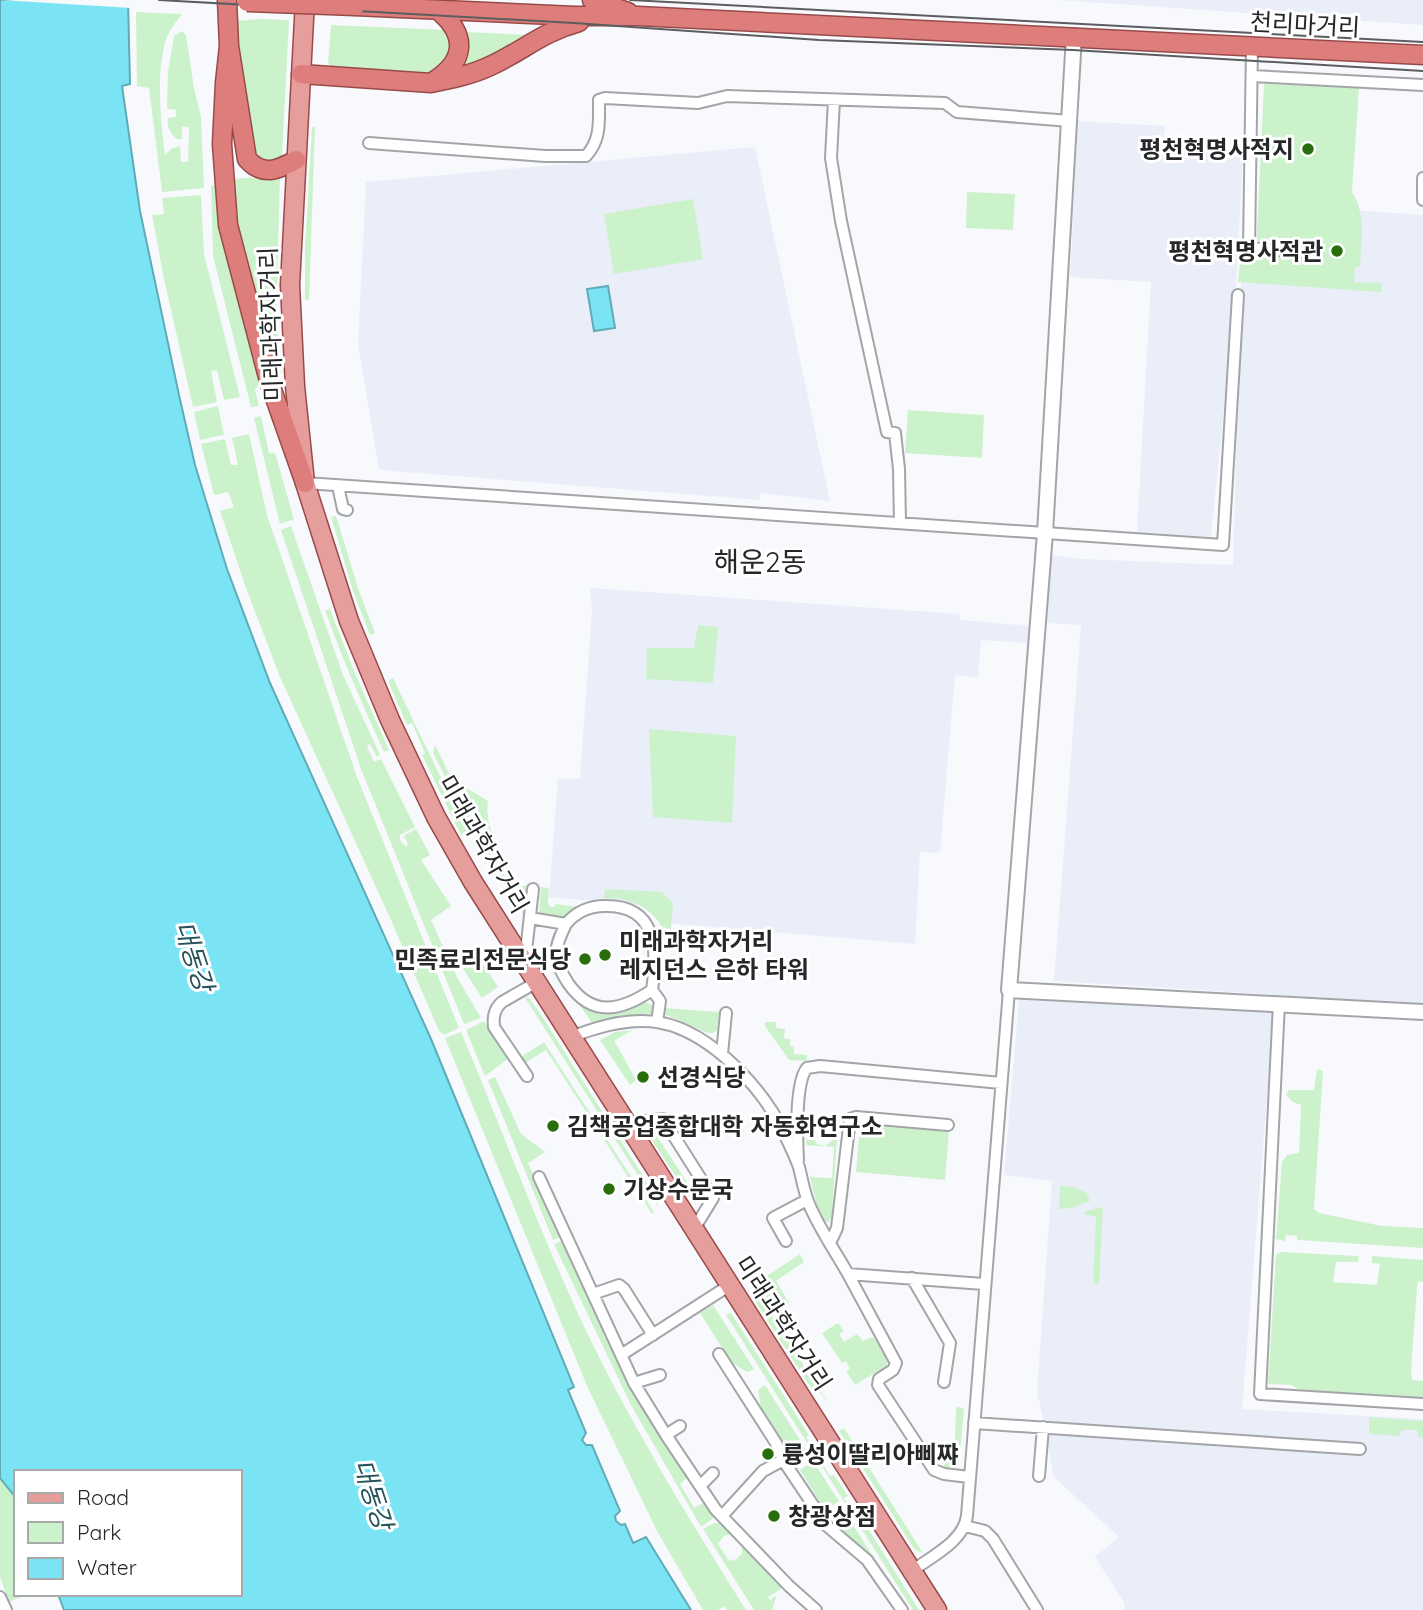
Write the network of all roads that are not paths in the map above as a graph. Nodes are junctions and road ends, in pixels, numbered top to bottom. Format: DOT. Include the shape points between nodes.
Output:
graph roads {
  1 [pos="227,0"];
  2 [pos="305,0"];
  3 [pos="468,0"];
  4 [pos="592,0"];
  5 [pos="241,1"];
  6 [pos="439,11"];
  7 [pos="638,16"];
  8 [pos="1074,36"];
  9 [pos="229,46"];
  10 [pos="1252,46"];
  11 [pos="1423,55"];
  12 [pos="301,74"];
  13 [pos="1252,76"];
  14 [pos="431,83"];
  15 [pos="1423,85"];
  16 [pos="834,100"];
  17 [pos="1070,121"];
  18 [pos="369,143"];
  19 [pos="296,160"];
  20 [pos="1423,178"];
  21 [pos="1423,200"];
  22 [pos="1305,252"];
  23 [pos="1238,295"];
  24 [pos="305,483"];
  25 [pos="338,486"];
  26 [pos="346,510"];
  27 [pos="900,523"];
  28 [pos="1045,533"];
  29 [pos="533,889"];
  30 [pos="530,918"];
  31 [pos="566,924"];
  32 [pos="532,975"];
  33 [pos="652,990"];
  34 [pos="1009,990"];
  35 [pos="1279,1003"];
  36 [pos="1423,1012"];
  37 [pos="726,1013"];
  38 [pos="657,1022"];
  39 [pos="571,1037"];
  40 [pos="722,1054"];
  41 [pos="527,1076"];
  42 [pos="1001,1083"];
  43 [pos="626,1123"];
  44 [pos="948,1125"];
  45 [pos="798,1166"];
  46 [pos="538,1177"];
  47 [pos="807,1200"];
  48 [pos="694,1229"];
  49 [pos="786,1241"];
  50 [pos="830,1243"];
  51 [pos="848,1273"];
  52 [pos="912,1279"];
  53 [pos="984,1284"];
  54 [pos="730,1285"];
  55 [pos="593,1294"];
  56 [pos="653,1335"];
  57 [pos="719,1353"];
  58 [pos="621,1355"];
  59 [pos="660,1375"];
  60 [pos="944,1382"];
  61 [pos="634,1383"];
  62 [pos="1423,1404"];
  63 [pos="974,1423"];
  64 [pos="680,1426"];
  65 [pos="1043,1427"];
  66 [pos="666,1435"];
  67 [pos="1360,1449"];
  68 [pos="783,1460"];
  69 [pos="713,1473"];
  70 [pos="1039,1476"];
  71 [pos="969,1477"];
  72 [pos="700,1486"];
  73 [pos="722,1516"];
  74 [pos="965,1526"];
  75 [pos="912,1571"];
  76 [pos="0,1597"];
  77 [pos="6,1610"];
  78 [pos="816,1610"];
  79 [pos="902,1610"];
  80 [pos="937,1610"];
  81 [pos="1037,1610"];
  1 -- 9 [label="highway"];
  2 -- 12 [label="main road, 미래과학자거리"];
  3 -- 7 [label="highway, 천리마거리" via="581,7"];
  4 -- 7 [label="highway"];
  5 -- 6 [label="highway, 천리마거리, bridge"];
  6 -- 7 [label="highway, 천리마거리"];
  6 -- 14 [label="highway" via="456,31 459,49 452,67"];
  7 -- 8 [label="highway, 천리마거리"];
  7 -- 14 [label="highway" via="556,28 492,65"];
  8 -- 10 [label="highway, 천리마거리"];
  8 -- 17 [label="street"];
  9 -- 19 [label="highway" via="247,159 267,172"];
  9 -- 24 [label="highway" via="222,144 228,225 269,381"];
  10 -- 11 [label="highway, 천리마거리"];
  10 -- 13 [label="street"];
  12 -- 14 [label="highway"];
  12 -- 19 [label="main road, 미래과학자거리"];
  13 -- 15 [label="street"];
  13 -- 22 [label="street" via="1249,248"];
  16 -- 17 [label="street" via="945,103 957,112"];
  16 -- 18 [label="street" via="727,96 698,103 606,98 599,100 598,136 586,156"];
  16 -- 27 [label="street" via="831,159 887,432 895,433"];
  17 -- 28 [label="street"];
  19 -- 24 [label="main road, 미래과학자거리" via="292,337"];
  20 -- 21 [label="street"];
  23 -- 28 [label="street" via="1223,545"];
  24 -- 25 [label="street"];
  24 -- 32 [label="main road, 미래과학자거리" via="349,621 390,720 436,817"];
  25 -- 26 [label="street"];
  25 -- 27 [label="street"];
  27 -- 28 [label="street"];
  28 -- 34 [label="street"];
  29 -- 30 [label="street"];
  30 -- 31 [label="street"];
  30 -- 32 [label="street" via="526,951"];
  31 -- 33 [label="street" via="581,910 601,906 621,906 639,914 654,946"];
  31 -- 33 [label="street" via="555,958 583,1001 609,1009"];
  32 -- 39 [label="main road, 미래과학자거리"];
  32 -- 41 [label="street" via="497,1006 493,1018 494,1027"];
  33 -- 38 [label="street" via="660,1001"];
  34 -- 35 [label="street"];
  34 -- 42 [label="street"];
  35 -- 36 [label="street"];
  35 -- 62 [label="street" via="1260,1394"];
  37 -- 40 [label="street"];
  38 -- 39 [label="street" via="631,1020"];
  38 -- 40 [label="street" via="692,1032"];
  39 -- 43 [label="main road, 미래과학자거리"];
  40 -- 45 [label="street" via="751,1082 782,1129"];
  42 -- 45 [label="street" via="807,1068 800,1085"];
  42 -- 53 [label="street"];
  43 -- 48 [label="main road, 미래과학자거리"];
  43 -- 48 [label="street" via="663,1119 713,1198"];
  44 -- 50 [label="street" via="850,1119 836,1228"];
  45 -- 47 [label="street"];
  46 -- 55 [label="street"];
  47 -- 49 [label="street" via="773,1218"];
  47 -- 50 [label="street"];
  48 -- 54 [label="main road, 미래과학자거리"];
  50 -- 51 [label="street"];
  51 -- 52 [label="street"];
  51 -- 71 [label="street" via="896,1363 879,1378 878,1385 933,1470"];
  52 -- 53 [label="street"];
  52 -- 60 [label="street" via="950,1343"];
  53 -- 63 [label="street"];
  54 -- 56 [label="street"];
  54 -- 75 [label="main road, 미래과학자거리"];
  55 -- 56 [label="street" via="619,1285"];
  55 -- 58 [label="street"];
  56 -- 58 [label="street"];
  57 -- 68 [label="street"];
  58 -- 61 [label="street"];
  59 -- 61 [label="street"];
  61 -- 66 [label="street"];
  63 -- 65 [label="street"];
  63 -- 71 [label="street"];
  64 -- 66 [label="street"];
  65 -- 67 [label="street"];
  65 -- 70 [label="street"];
  66 -- 72 [label="street"];
  68 -- 73 [label="street" via="763,1471"];
  68 -- 79 [label="street" via="827,1525 867,1560"];
  69 -- 72 [label="street"];
  71 -- 74 [label="street"];
  72 -- 73 [label="street"];
  73 -- 78 [label="street"];
  74 -- 75 [label="street" via="958,1537"];
  74 -- 81 [label="street" via="985,1531 993,1539"];
  75 -- 80 [label="main road, 미래과학자거리"];
  76 -- 77 [label="street"];
}
